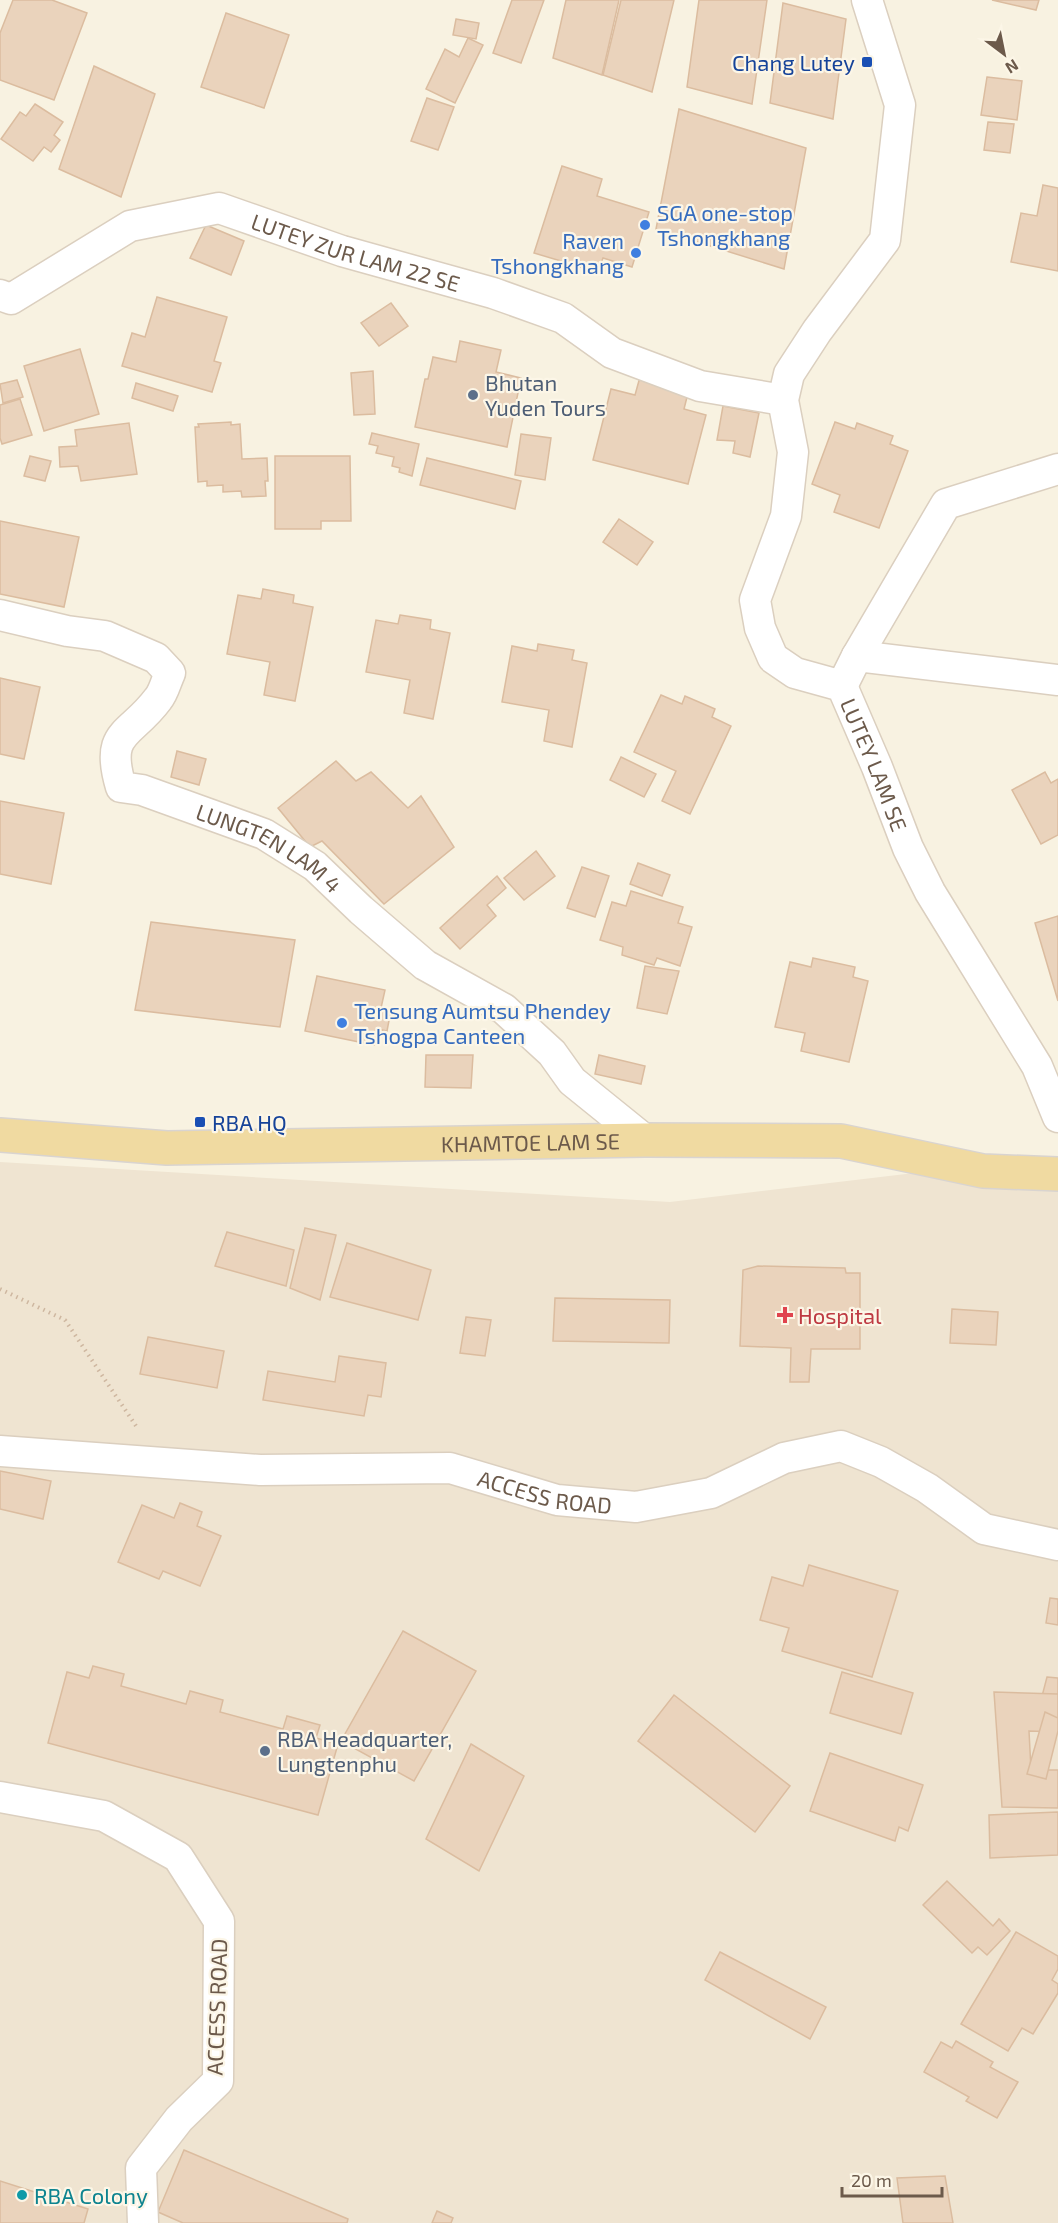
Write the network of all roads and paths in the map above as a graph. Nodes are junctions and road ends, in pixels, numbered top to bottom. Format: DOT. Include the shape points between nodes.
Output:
graph roads {
  1 [pos="867,0"];
  2 [pos="0,295"];
  3 [pos="783,400"];
  4 [pos="1058,469"];
  5 [pos="0,615"];
  6 [pos="857,656"];
  7 [pos="1058,680"];
  8 [pos="842,686"];
  9 [pos="1058,1117"];
  10 [pos="0,1135"];
  11 [pos="645,1140"];
  12 [pos="1058,1174"];
  13 [pos="0,1289"];
  14 [pos="0,1450"];
  15 [pos="160,1462"];
  16 [pos="1058,1545"];
  17 [pos="0,1797"];
  18 [pos="143,2223"];
  1 -- 3 [label="street, LUTEY LAM SE" via="900,105 885,240 789,374"];
  2 -- 3 [label="street, LUTEY ZUR LAM 22 SE" via="11,299 130,226 219,208 342,251 494,293 563,318 612,353 700,386"];
  3 -- 8 [label="street, LUTEY LAM SE" via="794,452 786,516 755,600 760,628 773,658 795,673"];
  4 -- 6 [label="street" via="946,504"];
  5 -- 11 [label="street, LUNGTEN LAM 4" via="105,636 156,658 170,672 159,698 116,742 114,765 121,787 142,790 264,834 315,866 425,965 504,1009 552,1053 572,1081"];
  6 -- 7 [label="street"];
  6 -- 8 [label="street"];
  8 -- 9 [label="street, LUTEY LAM SE" via="930,892 1037,1066"];
  10 -- 11 [label="main road, KHAMTOE LAM SE" via="167,1148"];
  11 -- 12 [label="main road, KHAMTOE LAM SE" via="842,1141 983,1171"];
  13 -- 15 [label="path" via="65,1320"];
  14 -- 15 [label="street, ACCESS ROAD"];
  15 -- 16 [label="street, ACCESS ROAD" via="260,1470 450,1468 557,1500 636,1507 711,1493 784,1458 841,1446 881,1462 927,1488 984,1529"];
  17 -- 18 [label="street, ACCESS ROAD" via="104,1816 178,1857 219,1921 218,2081 179,2119 141,2168"];
}
